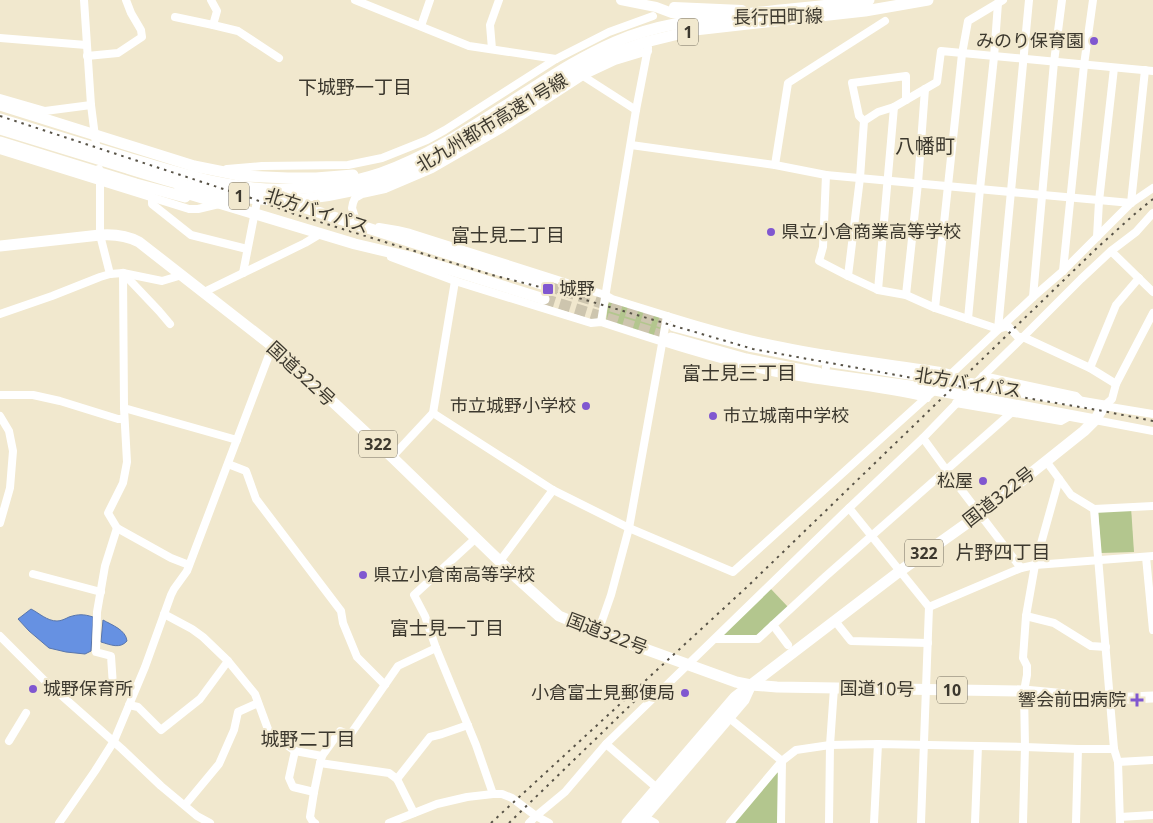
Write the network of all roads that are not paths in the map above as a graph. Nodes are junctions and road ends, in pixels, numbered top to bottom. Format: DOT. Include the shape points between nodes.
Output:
graph roads {
  1 [pos="84,0"];
  2 [pos="126,0"];
  3 [pos="211,0"];
  4 [pos="355,0"];
  5 [pos="430,0"];
  6 [pos="499,0"];
  7 [pos="621,0"];
  8 [pos="869,0"];
  9 [pos="1029,0"];
  10 [pos="1062,0"];
  11 [pos="1093,0"];
  12 [pos="928,1"];
  13 [pos="1000,2"];
  14 [pos="654,12"];
  15 [pos="175,17"];
  16 [pos="885,21"];
  17 [pos="213,25"];
  18 [pos="421,26"];
  19 [pos="0,38"];
  20 [pos="86,45"];
  21 [pos="492,50"];
  22 [pos="648,52"];
  23 [pos="962,54"];
  24 [pos="87,56"];
  25 [pos="994,57"];
  26 [pos="280,58"];
  27 [pos="556,59"];
  28 [pos="1023,60"];
  29 [pos="1054,62"];
  30 [pos="1084,65"];
  31 [pos="1114,68"];
  32 [pos="1149,71"];
  33 [pos="583,76"];
  34 [pos="925,89"];
  35 [pos="0,98"];
  36 [pos="906,100"];
  37 [pos="0,105"];
  38 [pos="91,105"];
  39 [pos="894,107"];
  40 [pos="636,110"];
  41 [pos="0,111"];
  42 [pos="0,119"];
  43 [pos="864,121"];
  44 [pos="470,128"];
  45 [pos="0,129"];
  46 [pos="0,134"];
  47 [pos="0,142"];
  48 [pos="96,142"];
  49 [pos="631,145"];
  50 [pos="0,150"];
  51 [pos="775,165"];
  52 [pos="99,166"];
  53 [pos="262,166"];
  54 [pos="196,172"];
  55 [pos="826,175"];
  56 [pos="860,178"];
  57 [pos="887,180"];
  58 [pos="100,181"];
  59 [pos="918,183"];
  60 [pos="948,187"];
  61 [pos="1153,188"];
  62 [pos="360,190"];
  63 [pos="980,190"];
  64 [pos="258,192"];
  65 [pos="1011,192"];
  66 [pos="1043,195"];
  67 [pos="152,198"];
  68 [pos="1071,198"];
  69 [pos="1099,201"];
  70 [pos="1131,203"];
  71 [pos="220,204"];
  72 [pos="255,214"];
  73 [pos="1153,214"];
  74 [pos="357,224"];
  75 [pos="320,234"];
  76 [pos="100,235"];
  77 [pos="1097,237"];
  78 [pos="356,244"];
  79 [pos="0,246"];
  80 [pos="247,249"];
  81 [pos="1111,251"];
  82 [pos="1063,271"];
  83 [pos="243,273"];
  84 [pos="110,274"];
  85 [pos="123,274"];
  86 [pos="182,275"];
  87 [pos="848,276"];
  88 [pos="1139,278"];
  89 [pos="455,281"];
  90 [pos="548,286"];
  91 [pos="878,290"];
  92 [pos="204,292"];
  93 [pos="1153,292"];
  94 [pos="605,294"];
  95 [pos="906,295"];
  96 [pos="1032,298"];
  97 [pos="544,299"];
  98 [pos="935,308"];
  99 [pos="1153,313"];
  100 [pos="0,314"];
  101 [pos="666,316"];
  102 [pos="968,319"];
  103 [pos="601,322"];
  104 [pos="170,324"];
  105 [pos="674,326"];
  106 [pos="998,329"];
  107 [pos="1024,337"];
  108 [pos="666,340"];
  109 [pos="276,349"];
  110 [pos="826,359"];
  111 [pos="1090,368"];
  112 [pos="952,374"];
  113 [pos="824,376"];
  114 [pos="982,377"];
  115 [pos="1116,384"];
  116 [pos="0,395"];
  117 [pos="927,398"];
  118 [pos="1081,401"];
  119 [pos="958,402"];
  120 [pos="1104,406"];
  121 [pos="124,408"];
  122 [pos="433,413"];
  123 [pos="1011,413"];
  124 [pos="1153,414"];
  125 [pos="0,416"];
  126 [pos="1070,416"];
  127 [pos="124,419"];
  128 [pos="1095,420"];
  129 [pos="1153,431"];
  130 [pos="923,438"];
  131 [pos="237,440"];
  132 [pos="392,457"];
  133 [pos="1046,461"];
  134 [pos="228,464"];
  135 [pos="947,470"];
  136 [pos="1059,479"];
  137 [pos="553,490"];
  138 [pos="1153,506"];
  139 [pos="849,508"];
  140 [pos="1094,509"];
  141 [pos="980,514"];
  142 [pos="0,523"];
  143 [pos="117,528"];
  144 [pos="629,528"];
  145 [pos="872,537"];
  146 [pos="476,538"];
  147 [pos="1150,557"];
  148 [pos="1099,560"];
  149 [pos="500,561"];
  150 [pos="190,565"];
  151 [pos="1036,565"];
  152 [pos="1021,568"];
  153 [pos="900,571"];
  154 [pos="33,574"];
  155 [pos="101,592"];
  156 [pos="929,608"];
  157 [pos="164,614"];
  158 [pos="1026,616"];
  159 [pos="835,621"];
  160 [pos="773,625"];
  161 [pos="1153,630"];
  162 [pos="598,632"];
  163 [pos="716,639"];
  164 [pos="1,640"];
  165 [pos="928,643"];
  166 [pos="788,645"];
  167 [pos="1106,647"];
  168 [pos="436,648"];
  169 [pos="228,661"];
  170 [pos="689,665"];
  171 [pos="385,685"];
  172 [pos="752,685"];
  173 [pos="834,688"];
  174 [pos="926,689"];
  175 [pos="1024,691"];
  176 [pos="134,692"];
  177 [pos="1153,697"];
  178 [pos="1109,699"];
  179 [pos="258,703"];
  180 [pos="129,705"];
  181 [pos="26,713"];
  182 [pos="728,717"];
  183 [pos="468,725"];
  184 [pos="8,741"];
  185 [pos="114,741"];
  186 [pos="606,744"];
  187 [pos="878,744"];
  188 [pos="830,745"];
  189 [pos="924,746"];
  190 [pos="978,746"];
  191 [pos="1025,746"];
  192 [pos="1078,749"];
  193 [pos="1114,749"];
  194 [pos="295,751"];
  195 [pos="321,760"];
  196 [pos="1153,760"];
  197 [pos="782,761"];
  198 [pos="1118,762"];
  199 [pos="397,779"];
  200 [pos="657,788"];
  201 [pos="314,792"];
  202 [pos="493,794"];
  203 [pos="185,805"];
  204 [pos="414,813"];
  205 [pos="1153,815"];
  206 [pos="536,816"];
  207 [pos="641,820"];
  208 [pos="1120,820"];
  209 [pos="58,823"];
  210 [pos="210,823"];
  211 [pos="316,823"];
  212 [pos="389,823"];
  213 [pos="529,823"];
  214 [pos="549,823"];
  215 [pos="627,823"];
  216 [pos="655,823"];
  217 [pos="730,823"];
  218 [pos="781,823"];
  219 [pos="830,823"];
  220 [pos="874,823"];
  221 [pos="921,823"];
  222 [pos="975,823"];
  223 [pos="1023,823"];
  224 [pos="1076,823"];
  1 -- 20 [label="street"];
  2 -- 24 [label="street" via="142,37 118,53"];
  3 -- 17 [label="street" via="217,11"];
  4 -- 18 [label="street"];
  5 -- 18 [label="street"];
  6 -- 21 [label="street" via="490,25"];
  7 -- 14 [label="main road, 長行田町線"];
  8 -- 14 [label="main road, 長行田町線" via="828,6 736,11 673,7"];
  8 -- 44 [label="highway, 北九州都市高速1号線 / 1" via="694,20 643,32 592,52"];
  9 -- 28 [label="street"];
  10 -- 29 [label="street"];
  11 -- 30 [label="street"];
  12 -- 14 [label="main road, 長行田町線" via="836,15 740,19"];
  12 -- 62 [label="highway, 北九州都市高速1号線 / 1" via="702,29 646,42 596,61 431,162"];
  13 -- 23 [label="street" via="968,22"];
  13 -- 25 [label="street"];
  14 -- 22 [label="street"];
  14 -- 27 [label="street"];
  15 -- 17 [label="street"];
  16 -- 51 [label="street" via="788,84"];
  17 -- 26 [label="street" via="238,31"];
  18 -- 21 [label="street" via="469,46"];
  19 -- 20 [label="street"];
  20 -- 24 [label="street"];
  21 -- 27 [label="street"];
  22 -- 33 [label="street" via="615,61"];
  22 -- 40 [label="street"];
  23 -- 25 [label="street"];
  23 -- 34 [label="street" via="941,51 937,82"];
  23 -- 60 [label="street"];
  24 -- 38 [label="street"];
  25 -- 28 [label="street"];
  25 -- 63 [label="street"];
  27 -- 53 [label="street" via="428,140 382,158 348,165"];
  28 -- 29 [label="street"];
  28 -- 65 [label="street"];
  29 -- 30 [label="street"];
  29 -- 66 [label="street"];
  30 -- 31 [label="street"];
  30 -- 68 [label="street"];
  31 -- 32 [label="street"];
  31 -- 69 [label="street"];
  32 -- 70 [label="street"];
  33 -- 40 [label="street"];
  33 -- 74 [label="street" via="432,169 355,198 352,208"];
  34 -- 36 [label="street"];
  34 -- 59 [label="street"];
  35 -- 38 [label="street" via="45,111"];
  36 -- 39 [label="street"];
  36 -- 43 [label="street" via="906,76 852,84 859,116"];
  37 -- 44 [label="highway" via="194,166 267,178 316,178 380,169"];
  38 -- 48 [label="street"];
  39 -- 43 [label="street"];
  39 -- 57 [label="street"];
  40 -- 49 [label="street"];
  41 -- 48 [label="highway, 北方バイパス"];
  42 -- 44 [label="highway, 北九州都市高速1号線 / 1" via="192,176 260,189 333,185 358,180 404,164"];
  43 -- 56 [label="street"];
  45 -- 62 [label="highway, 北九州都市高速1号線 / 1" via="164,180 238,196 301,199"];
  46 -- 52 [label="highway, 北方バイパス"];
  47 -- 62 [label="highway" via="136,184 210,201 283,205 334,198"];
  48 -- 52 [label="street"];
  48 -- 54 [label="highway, 北方バイパス"];
  49 -- 51 [label="street"];
  49 -- 94 [label="street"];
  50 -- 58 [label="street"];
  51 -- 55 [label="street"];
  52 -- 58 [label="street"];
  52 -- 71 [label="highway, 北方バイパス"];
  53 -- 54 [label="street"];
  53 -- 64 [label="street"];
  54 -- 64 [label="highway, 北方バイパス"];
  55 -- 56 [label="street"];
  55 -- 87 [label="street" via="823,247 819,261"];
  56 -- 57 [label="street"];
  56 -- 87 [label="street"];
  57 -- 59 [label="street"];
  57 -- 91 [label="street"];
  58 -- 67 [label="street"];
  58 -- 76 [label="street"];
  59 -- 60 [label="street"];
  59 -- 95 [label="street"];
  60 -- 63 [label="street"];
  60 -- 98 [label="street"];
  61 -- 70 [label="street"];
  63 -- 65 [label="street"];
  63 -- 102 [label="street"];
  64 -- 72 [label="street"];
  64 -- 74 [label="highway, 北方バイパス"];
  65 -- 66 [label="street"];
  65 -- 106 [label="street"];
  66 -- 68 [label="street"];
  66 -- 96 [label="street"];
  67 -- 71 [label="street" via="189,209"];
  67 -- 80 [label="street" via="152,204 191,235"];
  68 -- 69 [label="street"];
  68 -- 82 [label="street"];
  69 -- 70 [label="street"];
  69 -- 77 [label="street"];
  70 -- 77 [label="street"];
  71 -- 72 [label="highway, 北方バイパス"];
  72 -- 75 [label="highway, 北方バイパス"];
  72 -- 80 [label="street"];
  73 -- 81 [label="street"];
  74 -- 90 [label="highway, 北方バイパス"];
  74 -- 94 [label="street" via="397,230"];
  75 -- 78 [label="highway, 北方バイパス"];
  75 -- 83 [label="street"];
  76 -- 79 [label="highway, 国道322号 / 322"];
  76 -- 84 [label="street"];
  76 -- 86 [label="highway, 国道322号 / 322" via="131,237"];
  77 -- 82 [label="street"];
  78 -- 89 [label="street"];
  78 -- 97 [label="highway, 北方バイパス" via="410,257"];
  80 -- 83 [label="street"];
  81 -- 88 [label="street"];
  81 -- 107 [label="street"];
  82 -- 96 [label="street"];
  83 -- 92 [label="street"];
  84 -- 85 [label="street"];
  84 -- 100 [label="street"];
  85 -- 86 [label="street" via="162,280"];
  85 -- 104 [label="street"];
  85 -- 121 [label="street"];
  86 -- 92 [label="highway, 国道322号 / 322"];
  87 -- 91 [label="street"];
  88 -- 93 [label="street"];
  88 -- 111 [label="street" via="1116,305"];
  89 -- 103 [label="street" via="592,323"];
  89 -- 122 [label="street"];
  91 -- 95 [label="street"];
  92 -- 109 [label="highway, 国道322号 / 322"];
  94 -- 101 [label="street"];
  94 -- 103 [label="street"];
  95 -- 98 [label="street"];
  96 -- 106 [label="street"];
  98 -- 102 [label="street"];
  99 -- 115 [label="street"];
  101 -- 108 [label="street"];
  101 -- 110 [label="street"];
  102 -- 106 [label="street"];
  103 -- 108 [label="street"];
  105 -- 110 [label="highway, 北方バイパス" via="749,346"];
  106 -- 107 [label="street" via="1008,326 1018,337"];
  106 -- 112 [label="street"];
  107 -- 111 [label="street"];
  107 -- 114 [label="street"];
  108 -- 113 [label="highway, 北方バイパス"];
  108 -- 144 [label="street"];
  109 -- 131 [label="street" via="270,355"];
  109 -- 132 [label="highway, 国道322号 / 322"];
  110 -- 112 [label="street"];
  110 -- 113 [label="street"];
  110 -- 118 [label="highway, 北方バイパス"];
  111 -- 115 [label="street"];
  112 -- 117 [label="street"];
  113 -- 117 [label="street"];
  113 -- 126 [label="highway, 北方バイパス" via="924,388"];
  114 -- 118 [label="street" via="1076,396"];
  114 -- 119 [label="street"];
  115 -- 120 [label="street" via="1112,399"];
  116 -- 127 [label="street" via="33,395"];
  117 -- 144 [label="street" via="733,572"];
  118 -- 120 [label="highway, 北方バイパス"];
  119 -- 123 [label="street"];
  119 -- 130 [label="street"];
  120 -- 124 [label="street"];
  120 -- 128 [label="highway, 国道322号 / 322"];
  121 -- 127 [label="street"];
  121 -- 131 [label="street"];
  122 -- 132 [label="street"];
  122 -- 137 [label="street"];
  123 -- 126 [label="street" via="1061,421"];
  123 -- 135 [label="street"];
  125 -- 142 [label="street" via="10,431 12,451 10,488"];
  126 -- 128 [label="highway, 北方バイパス"];
  127 -- 143 [label="street" via="127,462 123,483 108,513"];
  128 -- 129 [label="street"];
  128 -- 133 [label="highway, 国道322号 / 322"];
  130 -- 135 [label="street"];
  130 -- 139 [label="street"];
  131 -- 134 [label="street"];
  132 -- 146 [label="highway, 国道322号 / 322"];
  133 -- 136 [label="street"];
  133 -- 141 [label="highway, 国道322号 / 322"];
  134 -- 150 [label="street"];
  134 -- 171 [label="street" via="246,471 256,499 341,611 357,657"];
  135 -- 141 [label="street"];
  135 -- 145 [label="street"];
  136 -- 140 [label="street" via="1071,495"];
  136 -- 151 [label="street"];
  137 -- 144 [label="street"];
  137 -- 149 [label="street"];
  138 -- 140 [label="street"];
  139 -- 145 [label="street"];
  139 -- 163 [label="street"];
  140 -- 148 [label="street"];
  141 -- 152 [label="street"];
  141 -- 153 [label="highway, 国道322号 / 322"];
  143 -- 150 [label="street"];
  143 -- 155 [label="street"];
  144 -- 162 [label="street"];
  145 -- 153 [label="street"];
  145 -- 160 [label="street"];
  146 -- 149 [label="highway, 国道322号 / 322"];
  146 -- 168 [label="street" via="414,595"];
  147 -- 148 [label="street"];
  147 -- 161 [label="street"];
  148 -- 151 [label="street"];
  148 -- 167 [label="street"];
  149 -- 162 [label="highway, 国道322号 / 322" via="559,616"];
  150 -- 157 [label="street" via="174,589"];
  151 -- 152 [label="street"];
  151 -- 158 [label="street"];
  152 -- 156 [label="street"];
  153 -- 156 [label="street"];
  153 -- 159 [label="highway, 国道322号 / 322"];
  154 -- 155 [label="street"];
  155 -- 176 [label="street" via="96,652 111,656 113,686"];
  156 -- 165 [label="street"];
  157 -- 169 [label="street" via="192,628"];
  157 -- 176 [label="street"];
  158 -- 167 [label="street" via="1054,623 1091,646"];
  158 -- 175 [label="street" via="1022,658 1027,666"];
  159 -- 165 [label="street" via="851,641"];
  159 -- 172 [label="highway, 国道322号 / 322"];
  160 -- 163 [label="street" via="758,639"];
  160 -- 166 [label="street"];
  162 -- 170 [label="highway, 国道322号 / 322"];
  163 -- 170 [label="street"];
  164 -- 185 [label="street"];
  165 -- 174 [label="street"];
  167 -- 178 [label="street"];
  168 -- 171 [label="street" via="398,666"];
  168 -- 183 [label="street"];
  169 -- 179 [label="street" via="255,694"];
  169 -- 180 [label="street" via="200,699 161,730 138,707"];
  170 -- 172 [label="highway, 国道322号 / 322"];
  170 -- 186 [label="street"];
  171 -- 195 [label="street" via="350,735 340,731"];
  172 -- 173 [label="highway, 国道10号 / 10"];
  172 -- 182 [label="highway" via="744,700"];
  172 -- 200 [label="highway" via="735,697"];
  173 -- 174 [label="highway, 国道10号 / 10"];
  173 -- 188 [label="street"];
  174 -- 175 [label="highway, 国道10号 / 10"];
  174 -- 189 [label="street"];
  175 -- 178 [label="highway, 国道10号 / 10"];
  175 -- 191 [label="street"];
  176 -- 180 [label="street"];
  177 -- 178 [label="highway, 国道10号 / 10"];
  178 -- 193 [label="street"];
  179 -- 194 [label="street" via="269,732"];
  179 -- 203 [label="street" via="238,712 219,764"];
  180 -- 185 [label="street"];
  181 -- 184 [label="street"];
  182 -- 197 [label="street"];
  182 -- 207 [label="highway"];
  183 -- 199 [label="street" via="430,737"];
  183 -- 202 [label="street"];
  185 -- 203 [label="street"];
  185 -- 209 [label="street"];
  186 -- 200 [label="street"];
  186 -- 206 [label="street" via="565,792"];
  187 -- 188 [label="street"];
  187 -- 189 [label="street"];
  187 -- 220 [label="street"];
  188 -- 197 [label="street" via="796,750"];
  188 -- 219 [label="street"];
  189 -- 190 [label="street"];
  189 -- 221 [label="street"];
  190 -- 191 [label="street"];
  190 -- 222 [label="street"];
  191 -- 192 [label="street"];
  191 -- 223 [label="street"];
  192 -- 193 [label="street"];
  192 -- 224 [label="street"];
  193 -- 198 [label="street"];
  194 -- 195 [label="street"];
  194 -- 201 [label="street" via="289,778 293,787"];
  195 -- 199 [label="street" via="390,773"];
  195 -- 201 [label="street"];
  196 -- 198 [label="street"];
  197 -- 217 [label="street"];
  197 -- 218 [label="street"];
  198 -- 208 [label="street"];
  199 -- 204 [label="street"];
  200 -- 215 [label="highway"];
  201 -- 211 [label="street" via="310,817"];
  202 -- 204 [label="street" via="467,796"];
  202 -- 206 [label="street" via="507,795"];
  203 -- 210 [label="street" via="200,819"];
  204 -- 212 [label="street"];
  205 -- 208 [label="street"];
  206 -- 213 [label="street"];
  206 -- 214 [label="street"];
  207 -- 216 [label="street"];
}
